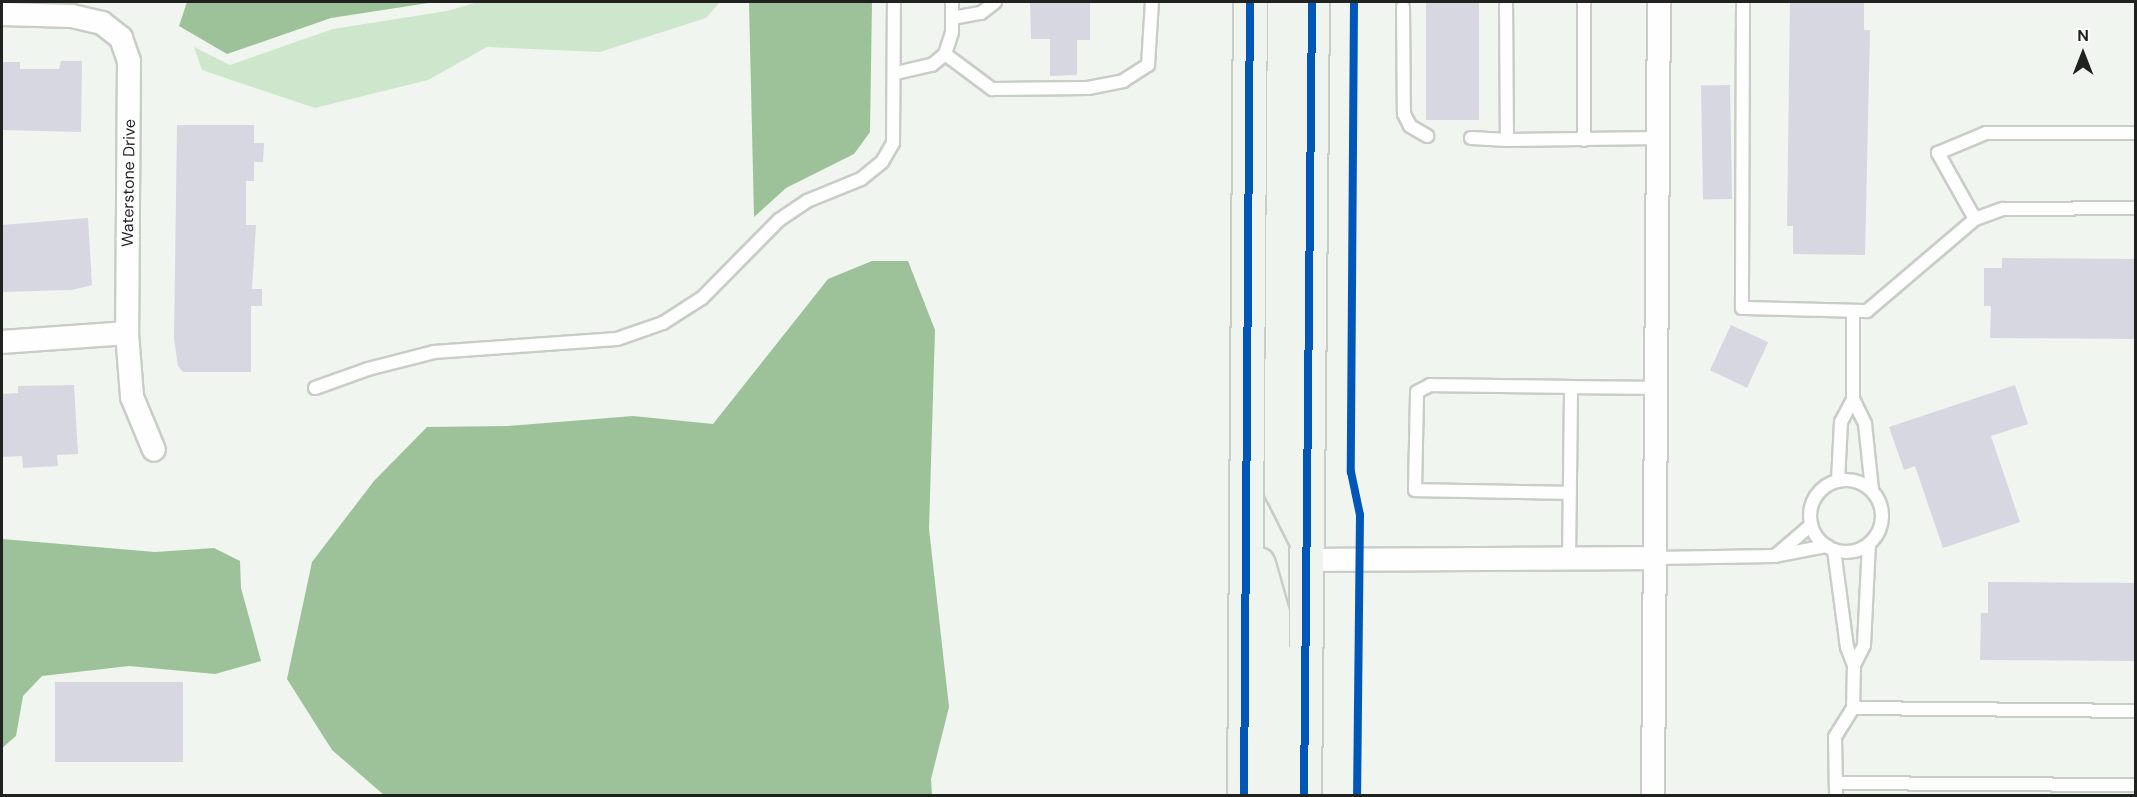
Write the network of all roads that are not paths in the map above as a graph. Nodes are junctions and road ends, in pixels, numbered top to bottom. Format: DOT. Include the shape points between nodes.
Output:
graph roads {
  1 [pos="894,2"];
  2 [pos="952,2"];
  3 [pos="995,2"];
  4 [pos="1152,2"];
  5 [pos="1250,2"];
  6 [pos="1284,2"];
  7 [pos="1312,2"];
  8 [pos="1506,2"];
  9 [pos="1584,2"];
  10 [pos="1659,2"];
  11 [pos="1743,2"];
  12 [pos="1403,7"];
  13 [pos="2,14"];
  14 [pos="952,18"];
  15 [pos="945,54"];
  16 [pos="896,74"];
  17 [pos="2136,133"];
  18 [pos="1427,136"];
  19 [pos="1471,138"];
  20 [pos="1658,138"];
  21 [pos="1507,140"];
  22 [pos="1584,140"];
  23 [pos="2136,208"];
  24 [pos="1975,219"];
  25 [pos="1853,311"];
  26 [pos="127,333"];
  27 [pos="2,342"];
  28 [pos="1571,387"];
  29 [pos="315,388"];
  30 [pos="1656,388"];
  31 [pos="1853,399"];
  32 [pos="154,450"];
  33 [pos="1838,481"];
  34 [pos="1872,490"];
  35 [pos="1570,493"];
  36 [pos="1811,525"];
  37 [pos="1248,530"];
  38 [pos="1869,544"];
  39 [pos="1830,548"];
  40 [pos="1307,551"];
  41 [pos="1774,556"];
  42 [pos="1655,558"];
  43 [pos="1569,559"];
  44 [pos="1854,665"];
  45 [pos="1853,708"];
  46 [pos="2136,711"];
  47 [pos="2136,785"];
  48 [pos="1836,789"];
  49 [pos="1244,795"];
  50 [pos="1272,795"];
  51 [pos="1304,795"];
  52 [pos="1653,795"];
  1 -- 16 [label="lane"];
  2 -- 14 [label="lane"];
  3 -- 14 [label="lane" via="981,13"];
  4 -- 15 [label="lane" via="1148,65 1123,81 1088,88 992,89"];
  5 -- 37 [label="main road"];
  6 -- 40 [label="main road" via="1281,490"];
  7 -- 40 [label="main road"];
  8 -- 21 [label="lane"];
  9 -- 22 [label="lane"];
  10 -- 20 [label="street"];
  11 -- 25 [label="lane" via="1742,308"];
  12 -- 18 [label="lane" via="1404,114 1410,126"];
  13 -- 26 [label="street, Waterstone Drive" via="72,16 102,23 121,38 129,61 130,88"];
  14 -- 15 [label="lane"];
  15 -- 16 [label="lane" via="932,65"];
  16 -- 29 [label="lane" via="893,143 882,162 861,179 807,201 779,220 702,298 663,322 617,339 434,352"];
  17 -- 24 [label="lane" via="1986,133 1938,153"];
  19 -- 21 [label="lane"];
  20 -- 22 [label="lane"];
  20 -- 30 [label="street"];
  21 -- 22 [label="lane"];
  23 -- 24 [label="lane" via="2003,209"];
  24 -- 25 [label="lane" via="1867,311"];
  25 -- 31 [label="lane"];
  26 -- 27 [label="street"];
  26 -- 32 [label="street, Waterstone Drive" via="132,397"];
  28 -- 30 [label="lane"];
  28 -- 35 [label="lane"];
  28 -- 35 [label="lane" via="1430,385 1417,392 1415,490"];
  30 -- 42 [label="street"];
  31 -- 33 [label="lane" via="1841,422"];
  31 -- 34 [label="lane" via="1865,424"];
  33 -- 34 [label="lane" via="1862,483"];
  33 -- 36 [label="lane" via="1819,492 1813,502"];
  34 -- 38 [label="lane" via="1879,500 1882,518 1878,535"];
  35 -- 43 [label="lane"];
  36 -- 39 [label="lane"];
  36 -- 41 [label="lane"];
  37 -- 49 [label="main road"];
  37 -- 50 [label="main road" via="1272,613"];
  38 -- 39 [label="lane" via="1858,550"];
  38 -- 44 [label="lane" via="1864,645"];
  39 -- 41 [label="lane"];
  39 -- 44 [label="lane" via="1845,608 1847,647"];
  40 -- 43 [label="street"];
  40 -- 51 [label="main road"];
  41 -- 42 [label="lane"];
  42 -- 43 [label="street"];
  42 -- 52 [label="street"];
  44 -- 45 [label="lane"];
  45 -- 46 [label="lane"];
  45 -- 48 [label="lane" via="1835,737"];
  47 -- 48 [label="lane"];
}
